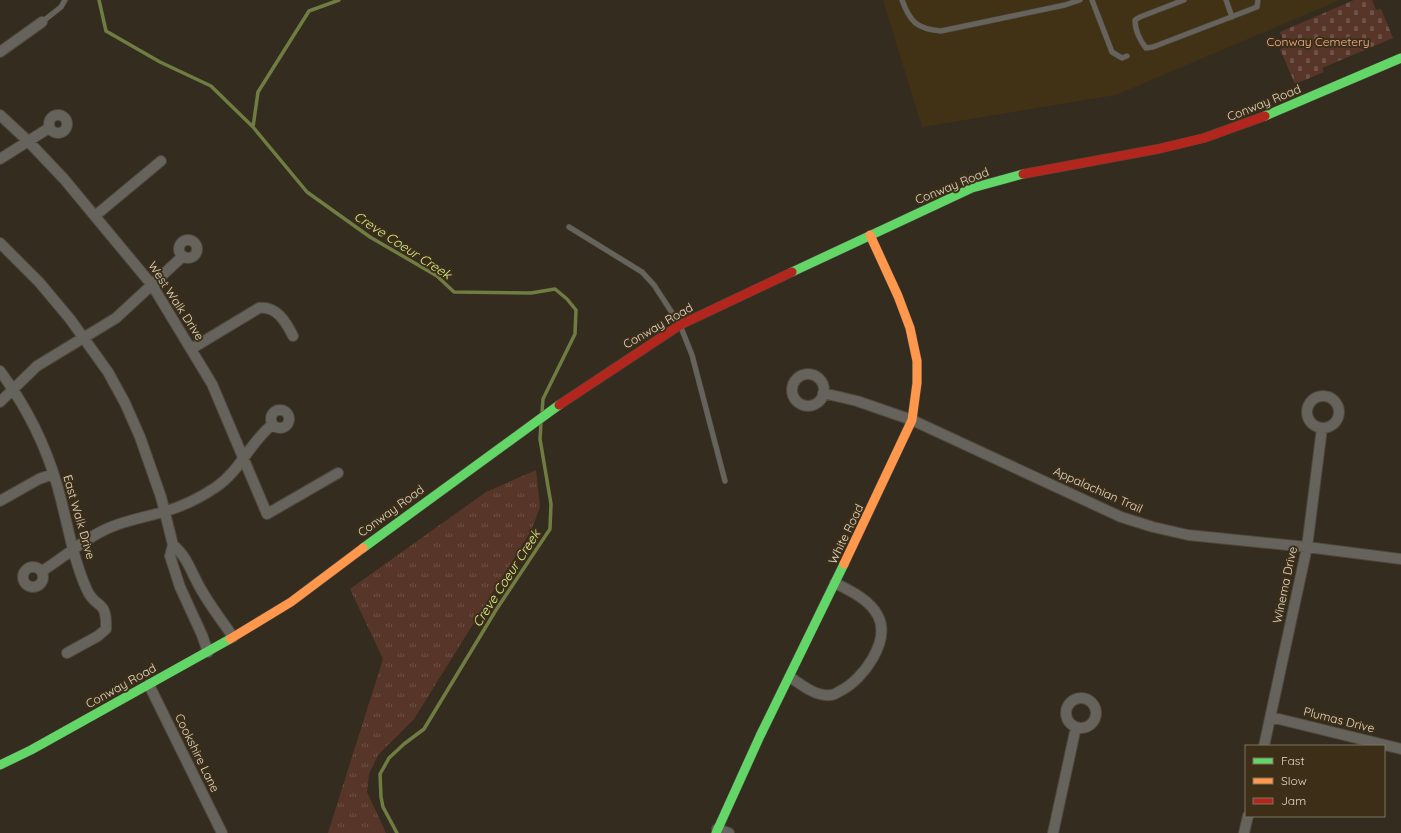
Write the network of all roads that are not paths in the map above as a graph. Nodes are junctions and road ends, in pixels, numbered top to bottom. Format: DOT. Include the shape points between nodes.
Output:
graph roads {
  1 [pos="65,0"];
  2 [pos="902,0"];
  3 [pos="1080,0"];
  4 [pos="1092,0"];
  5 [pos="1184,0"];
  6 [pos="1226,0"];
  7 [pos="1258,0"];
  8 [pos="1232,17"];
  9 [pos="42,22"];
  10 [pos="0,52"];
  11 [pos="1127,56"];
  12 [pos="1401,58"];
  13 [pos="0,115"];
  14 [pos="49,128"];
  15 [pos="28,141"];
  16 [pos="0,160"];
  17 [pos="161,161"];
  18 [pos="96,215"];
  19 [pos="569,227"];
  20 [pos="870,235"];
  21 [pos="0,243"];
  22 [pos="183,256"];
  23 [pos="152,285"];
  24 [pos="680,325"];
  25 [pos="293,336"];
  26 [pos="84,338"];
  27 [pos="191,349"];
  28 [pos="0,371"];
  29 [pos="13,389"];
  30 [pos="823,392"];
  31 [pos="0,402"];
  32 [pos="912,420"];
  33 [pos="272,425"];
  34 [pos="1322,428"];
  35 [pos="245,459"];
  36 [pos="338,473"];
  37 [pos="53,474"];
  38 [pos="725,481"];
  39 [pos="0,502"];
  40 [pos="165,511"];
  41 [pos="174,545"];
  42 [pos="1307,547"];
  43 [pos="74,551"];
  44 [pos="1401,559"];
  45 [pos="42,571"];
  46 [pos="835,583"];
  47 [pos="233,637"];
  48 [pos="208,652"];
  49 [pos="67,653"];
  50 [pos="790,678"];
  51 [pos="149,685"];
  52 [pos="1271,717"];
  53 [pos="1076,727"];
  54 [pos="1264,745"];
  55 [pos="1385,745"];
  56 [pos="1385,745"];
  57 [pos="1401,749"];
  58 [pos="0,765"];
  59 [pos="1248,817"];
  60 [pos="716,831"];
  61 [pos="222,833"];
  62 [pos="729,833"];
  63 [pos="1053,833"];
  64 [pos="1244,833"];
  1 -- 9 [label="lane" via="61,7"];
  2 -- 3 [label="lane" via="915,24 927,30 941,31 1066,6"];
  4 -- 11 [label="lane" via="1112,52 1122,58"];
  5 -- 8 [label="lane" via="1135,20 1141,43 1146,48"];
  6 -- 8 [label="lane"];
  7 -- 8 [label="lane" via="1257,7"];
  9 -- 10 [label="street"];
  12 -- 20 [label="street, Conway Road" via="1210,136 1158,149 1008,177 972,188"];
  13 -- 15 [label="street, West Walk Drive"];
  14 -- 15 [label="street"];
  15 -- 16 [label="street"];
  15 -- 18 [label="street, West Walk Drive"];
  17 -- 18 [label="street"];
  18 -- 23 [label="street, West Walk Drive"];
  19 -- 24 [label="lane" via="642,272 654,285"];
  20 -- 24 [label="street, Conway Road"];
  20 -- 32 [label="street, White Road" via="899,298 911,335 917,362"];
  21 -- 26 [label="street" via="39,282"];
  22 -- 23 [label="street"];
  23 -- 26 [label="street" via="116,318"];
  23 -- 27 [label="street, West Walk Drive"];
  24 -- 38 [label="lane" via="692,355"];
  24 -- 47 [label="street, Conway Road" via="592,382 486,457 291,602"];
  25 -- 27 [label="street" via="278,314 271,309 259,308"];
  26 -- 29 [label="street" via="37,366"];
  26 -- 40 [label="street" via="108,372 125,403 140,437"];
  27 -- 35 [label="street, West Walk Drive" via="217,394"];
  28 -- 29 [label="street, East Walk Drive"];
  29 -- 31 [label="street"];
  29 -- 37 [label="street, East Walk Drive" via="35,426"];
  30 -- 32 [label="street, Appalachian Trail"];
  32 -- 42 [label="street, Appalachian Trail" via="1122,517 1153,527 1188,535"];
  32 -- 46 [label="street, White Road"];
  33 -- 35 [label="street" via="262,432"];
  34 -- 42 [label="street, Winema Drive"];
  35 -- 36 [label="street, West Walk Drive" via="267,514"];
  35 -- 40 [label="street" via="216,487"];
  37 -- 39 [label="street" via="39,479"];
  37 -- 43 [label="street, East Walk Drive"];
  40 -- 41 [label="street"];
  40 -- 43 [label="street" via="110,527"];
  41 -- 47 [label="street" via="183,552 203,593"];
  41 -- 48 [label="street" via="170,556 180,587"];
  42 -- 44 [label="street, Appalachian Trail"];
  42 -- 52 [label="street, Winema Drive"];
  43 -- 45 [label="street"];
  43 -- 49 [label="street, East Walk Drive" via="88,591 104,607 106,629"];
  46 -- 50 [label="street, White Road"];
  46 -- 50 [label="street" via="856,593 878,616 880,638 873,659 864,673 850,686 832,695 813,692"];
  47 -- 48 [label="street, Conway Road"];
  48 -- 51 [label="street, Conway Road"];
  50 -- 60 [label="street, White Road"];
  51 -- 58 [label="street, Conway Road"];
  51 -- 61 [label="street, Cookshire Lane"];
  52 -- 54 [label="street, Winema Drive"];
  52 -- 55 [label="street, Plumas Drive"];
  53 -- 63 [label="street"];
  56 -- 57 [label="street, Plumas Drive"];
  59 -- 64 [label="street"];
  60 -- 62 [label="street"];
}
